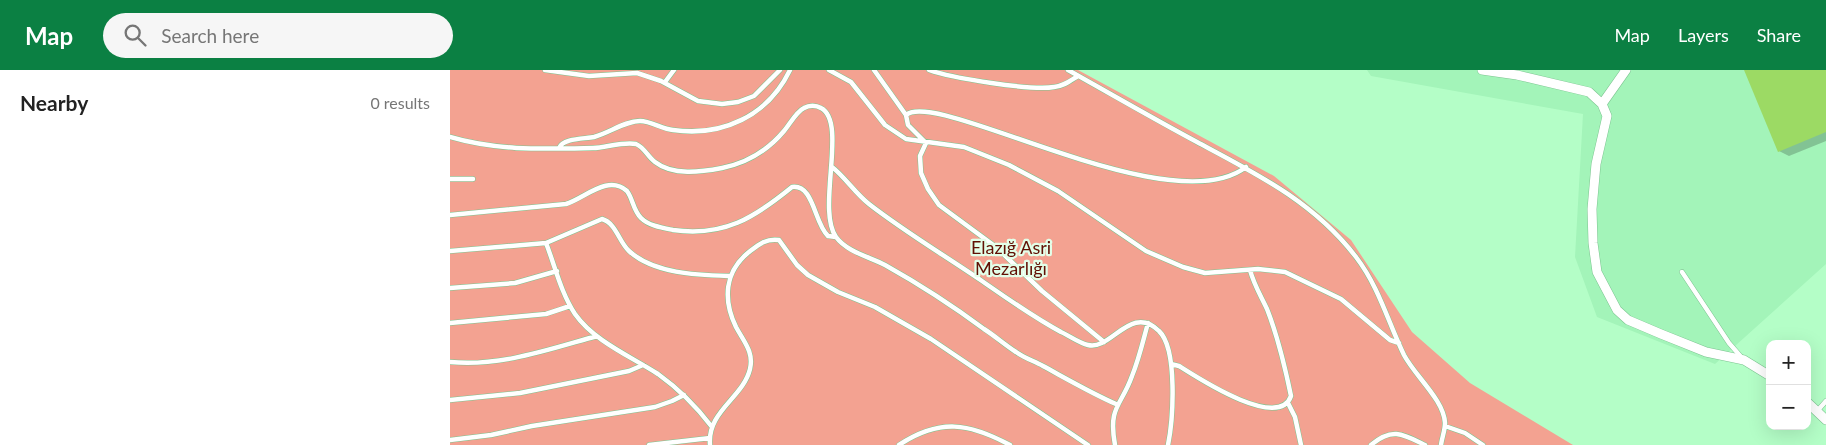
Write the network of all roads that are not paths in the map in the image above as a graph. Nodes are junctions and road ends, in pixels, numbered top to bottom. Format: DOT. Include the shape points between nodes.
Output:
graph roads {
  1 [pos="545,70"];
  2 [pos="674,70"];
  3 [pos="780,70"];
  4 [pos="790,70"];
  5 [pos="829,70"];
  6 [pos="874,70"];
  7 [pos="929,70"];
  8 [pos="1068,70"];
  9 [pos="1482,70"];
  10 [pos="1626,70"];
  11 [pos="1078,76"];
  12 [pos="664,82"];
  13 [pos="1602,104"];
  14 [pos="906,115"];
  15 [pos="450,137"];
  16 [pos="926,143"];
  17 [pos="559,148"];
  18 [pos="832,167"];
  19 [pos="1246,167"];
  20 [pos="450,179"];
  21 [pos="473,179"];
  22 [pos="450,215"];
  23 [pos="836,237"];
  24 [pos="546,243"];
  25 [pos="450,251"];
  26 [pos="1250,270"];
  27 [pos="557,271"];
  28 [pos="1682,272"];
  29 [pos="730,276"];
  30 [pos="450,288"];
  31 [pos="570,306"];
  32 [pos="450,322"];
  33 [pos="1148,323"];
  34 [pos="598,336"];
  35 [pos="1104,342"];
  36 [pos="1399,343"];
  37 [pos="1744,360"];
  38 [pos="450,362"];
  39 [pos="1171,364"];
  40 [pos="643,365"];
  41 [pos="1766,374"];
  42 [pos="684,395"];
  43 [pos="450,400"];
  44 [pos="1826,401"];
  45 [pos="1288,403"];
  46 [pos="1116,404"];
  47 [pos="1811,405"];
  48 [pos="1818,410"];
  49 [pos="1826,420"];
  50 [pos="1445,426"];
  51 [pos="712,427"];
  52 [pos="710,438"];
  53 [pos="450,440"];
  54 [pos="649,445"];
  55 [pos="710,445"];
  56 [pos="899,445"];
  57 [pos="1010,445"];
  58 [pos="1088,445"];
  59 [pos="1115,445"];
  60 [pos="1168,445"];
  61 [pos="1302,445"];
  62 [pos="1371,445"];
  63 [pos="1425,445"];
  64 [pos="1441,445"];
  65 [pos="1484,445"];
  1 -- 12 [label="lane" via="589,76 629,72"];
  2 -- 12 [label="lane"];
  3 -- 12 [label="lane" via="761,91 730,104 698,101"];
  4 -- 17 [label="lane" via="762,107 729,126 706,131 674,131 638,121 599,135 565,142"];
  5 -- 16 [label="lane" via="851,82 892,131 906,139"];
  6 -- 14 [label="lane"];
  7 -- 11 [label="lane" via="969,79 1049,88 1067,84"];
  8 -- 11 [label="lane"];
  9 -- 13 [label="street" via="1589,92"];
  10 -- 13 [label="street"];
  11 -- 19 [label="lane"];
  13 -- 37 [label="street" via="1607,116 1596,164 1593,243 1597,272 1608,296 1628,320 1706,352"];
  14 -- 16 [label="lane" via="908,125"];
  14 -- 19 [label="lane" via="909,112 928,112 950,116 1064,155 1120,170 1186,182 1219,180"];
  15 -- 17 [label="lane" via="507,148"];
  16 -- 26 [label="lane" via="964,148 1024,172 1058,191 1146,251 1170,263 1205,273"];
  16 -- 35 [label="lane" via="920,156 921,174 939,205 996,247 1042,291"];
  17 -- 18 [label="lane" via="632,144 671,170 721,168 758,154 774,142 803,109 816,106 830,118"];
  18 -- 23 [label="lane" via="827,209"];
  18 -- 35 [label="lane" via="868,203 1030,315 1089,346"];
  19 -- 36 [label="lane" via="1305,206 1344,243 1357,258 1379,296"];
  20 -- 21 [label="lane"];
  22 -- 23 [label="lane" via="566,204 599,187 614,185 627,191 635,211 646,222 680,231 713,230 749,219 796,186 808,194 819,226 828,236"];
  23 -- 46 [label="lane" via="954,308 1016,353"];
  24 -- 25 [label="lane"];
  24 -- 27 [label="lane"];
  24 -- 29 [label="lane" via="602,219 609,222 629,251 643,261 690,273"];
  26 -- 36 [label="lane" via="1285,272 1332,294 1355,309 1390,340"];
  26 -- 45 [label="lane" via="1275,333 1291,396"];
  27 -- 30 [label="lane" via="516,283"];
  27 -- 31 [label="lane"];
  28 -- 37 [label="lane"];
  29 -- 51 [label="lane" via="727,293 730,310 748,348 750,368 745,381 720,411"];
  29 -- 58 [label="lane" via="736,264 750,251 765,241 779,240 808,275 924,334"];
  31 -- 32 [label="lane" via="546,314"];
  31 -- 34 [label="lane" via="581,322"];
  33 -- 35 [label="lane" via="1124,327"];
  33 -- 39 [label="lane" via="1164,336"];
  33 -- 46 [label="lane" via="1130,381"];
  34 -- 38 [label="lane" via="518,357 480,363"];
  34 -- 40 [label="lane"];
  36 -- 50 [label="lane" via="1412,368 1437,402"];
  37 -- 41 [label="street"];
  39 -- 45 [label="lane" via="1257,406 1278,409"];
  39 -- 60 [label="lane" via="1173,406"];
  40 -- 42 [label="lane"];
  40 -- 43 [label="lane" via="628,372 520,393"];
  42 -- 51 [label="lane"];
  42 -- 53 [label="lane" via="655,407"];
  44 -- 48 [label="lane"];
  45 -- 61 [label="lane"];
  46 -- 59 [label="lane" via="1113,420"];
  47 -- 48 [label="street"];
  48 -- 49 [label="street"];
  50 -- 64 [label="lane"];
  50 -- 65 [label="lane"];
  51 -- 52 [label="lane"];
  52 -- 54 [label="lane"];
  52 -- 55 [label="lane"];
  56 -- 57 [label="lane" via="928,432 962,426 985,432"];
  62 -- 63 [label="lane" via="1382,436 1399,433"];
}
